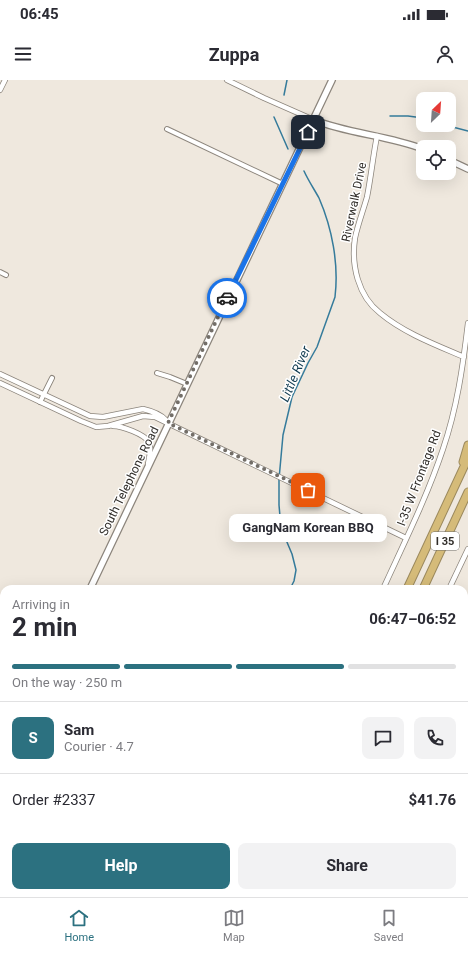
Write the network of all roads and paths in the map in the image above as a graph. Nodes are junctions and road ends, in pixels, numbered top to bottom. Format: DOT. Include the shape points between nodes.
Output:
graph roads {
  1 [pos="5,80"];
  2 [pos="228,80"];
  3 [pos="332,80"];
  4 [pos="0,90"];
  5 [pos="314,120"];
  6 [pos="168,129"];
  7 [pos="377,136"];
  8 [pos="416,147"];
  9 [pos="456,163"];
  10 [pos="468,169"];
  11 [pos="283,184"];
  12 [pos="0,272"];
  13 [pos="6,275"];
  14 [pos="468,323"];
  15 [pos="464,357"];
  16 [pos="157,373"];
  17 [pos="0,374"];
  18 [pos="52,378"];
  19 [pos="0,384"];
  20 [pos="187,384"];
  21 [pos="44,394"];
  22 [pos="40,402"];
  23 [pos="168,423"];
  24 [pos="110,426"];
  25 [pos="468,445"];
  26 [pos="468,458"];
  27 [pos="148,466"];
  28 [pos="458,478"];
  29 [pos="468,492"];
  30 [pos="406,538"];
  31 [pos="468,548"];
  32 [pos="92,585"];
  33 [pos="385,585"];
  34 [pos="409,585"];
  35 [pos="425,585"];
  36 [pos="450,585"];
  1 -- 4 [label="street"];
  2 -- 5 [label="street"];
  3 -- 5 [label="main road, South Telephone Road"];
  5 -- 7 [label="main road" via="346,131"];
  5 -- 11 [label="main road, South Telephone Road"];
  6 -- 11 [label="street"];
  7 -- 8 [label="main road"];
  7 -- 15 [label="street, Riverwalk Drive" via="366,198 355,238 355,265 360,284 365,296 385,316 412,333"];
  9 -- 10 [label="main road"];
  11 -- 20 [label="main road, South Telephone Road"];
  12 -- 13 [label="street"];
  14 -- 15 [label="street, I-35 W Frontage Rd"];
  15 -- 30 [label="street, I-35 W Frontage Rd" via="458,394 444,448"];
  16 -- 20 [label="street"];
  17 -- 21 [label="street"];
  18 -- 21 [label="street"];
  19 -- 22 [label="street"];
  20 -- 23 [label="main road, South Telephone Road"];
  21 -- 22 [label="street"];
  21 -- 23 [label="street" via="90,416 103,417 143,409 162,416"];
  22 -- 24 [label="street" via="89,425"];
  23 -- 24 [label="street" via="155,416 144,416"];
  23 -- 27 [label="main road, South Telephone Road"];
  23 -- 30 [label="street"];
  24 -- 27 [label="street" via="129,430 143,436 149,442"];
  25 -- 28 [label="highway"];
  26 -- 28 [label="highway, I 35"];
  27 -- 32 [label="main road, South Telephone Road"];
  28 -- 34 [label="highway, I 35"];
  29 -- 35 [label="highway, I 35"];
  30 -- 33 [label="street, I-35 W Frontage Rd"];
  31 -- 36 [label="street"];
}
